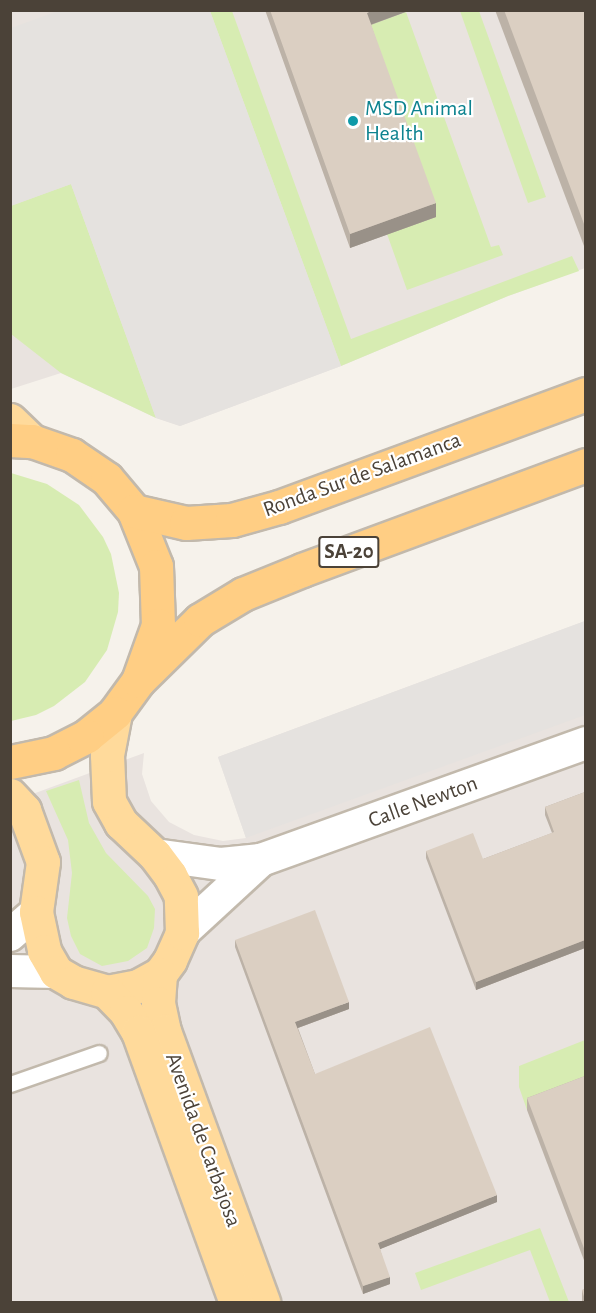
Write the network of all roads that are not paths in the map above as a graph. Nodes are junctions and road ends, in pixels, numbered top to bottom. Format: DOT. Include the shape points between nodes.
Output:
graph roads {
  1 [pos="585,394"];
  2 [pos="18,434"];
  3 [pos="585,465"];
  4 [pos="134,511"];
  5 [pos="138,681"];
  6 [pos="114,713"];
  7 [pos="585,743"];
  8 [pos="10,762"];
  9 [pos="10,795"];
  10 [pos="154,855"];
  11 [pos="261,860"];
  12 [pos="36,912"];
  13 [pos="182,933"];
  14 [pos="10,935"];
  15 [pos="10,971"];
  16 [pos="56,972"];
  17 [pos="160,974"];
  18 [pos="107,992"];
  19 [pos="99,1053"];
  20 [pos="10,1084"];
  21 [pos="236,1302"];
  22 [pos="263,1302"];
  1 -- 4 [label="highway, Ronda Sur de Salamanca" via="279,507 232,520 186,523"];
  2 -- 4 [label="highway, SA-20" via="72,455 107,479"];
  3 -- 5 [label="highway, SA-20" via="243,594 200,620"];
  4 -- 5 [label="highway, SA-20" via="156,566 158,625"];
  5 -- 6 [label="highway, SA-20"];
  6 -- 8 [label="highway, SA-20" via="87,736 54,753"];
  6 -- 10 [label="main road, Avenida de Carbajosa" via="107,755 109,801 121,823"];
  7 -- 11 [label="street, Calle Newton"];
  9 -- 12 [label="main road" via="24,810 43,862"];
  10 -- 11 [label="street, Calle Newton" via="221,864"];
  10 -- 13 [label="main road, Avenida de Carbajosa" via="181,896"];
  11 -- 13 [label="street, Calle Newton"];
  12 -- 14 [label="street"];
  12 -- 16 [label="main road" via="44,951"];
  13 -- 17 [label="main road, Avenida de Carbajosa"];
  15 -- 16 [label="street"];
  16 -- 18 [label="main road" via="73,982"];
  17 -- 18 [label="main road" via="138,986"];
  17 -- 22 [label="main road, Avenida de Carbajosa" via="158,1003 164,1031"];
  18 -- 21 [label="main road, Avenida de Carbajosa" via="138,1032"];
  19 -- 20 [label="lane"];
}
